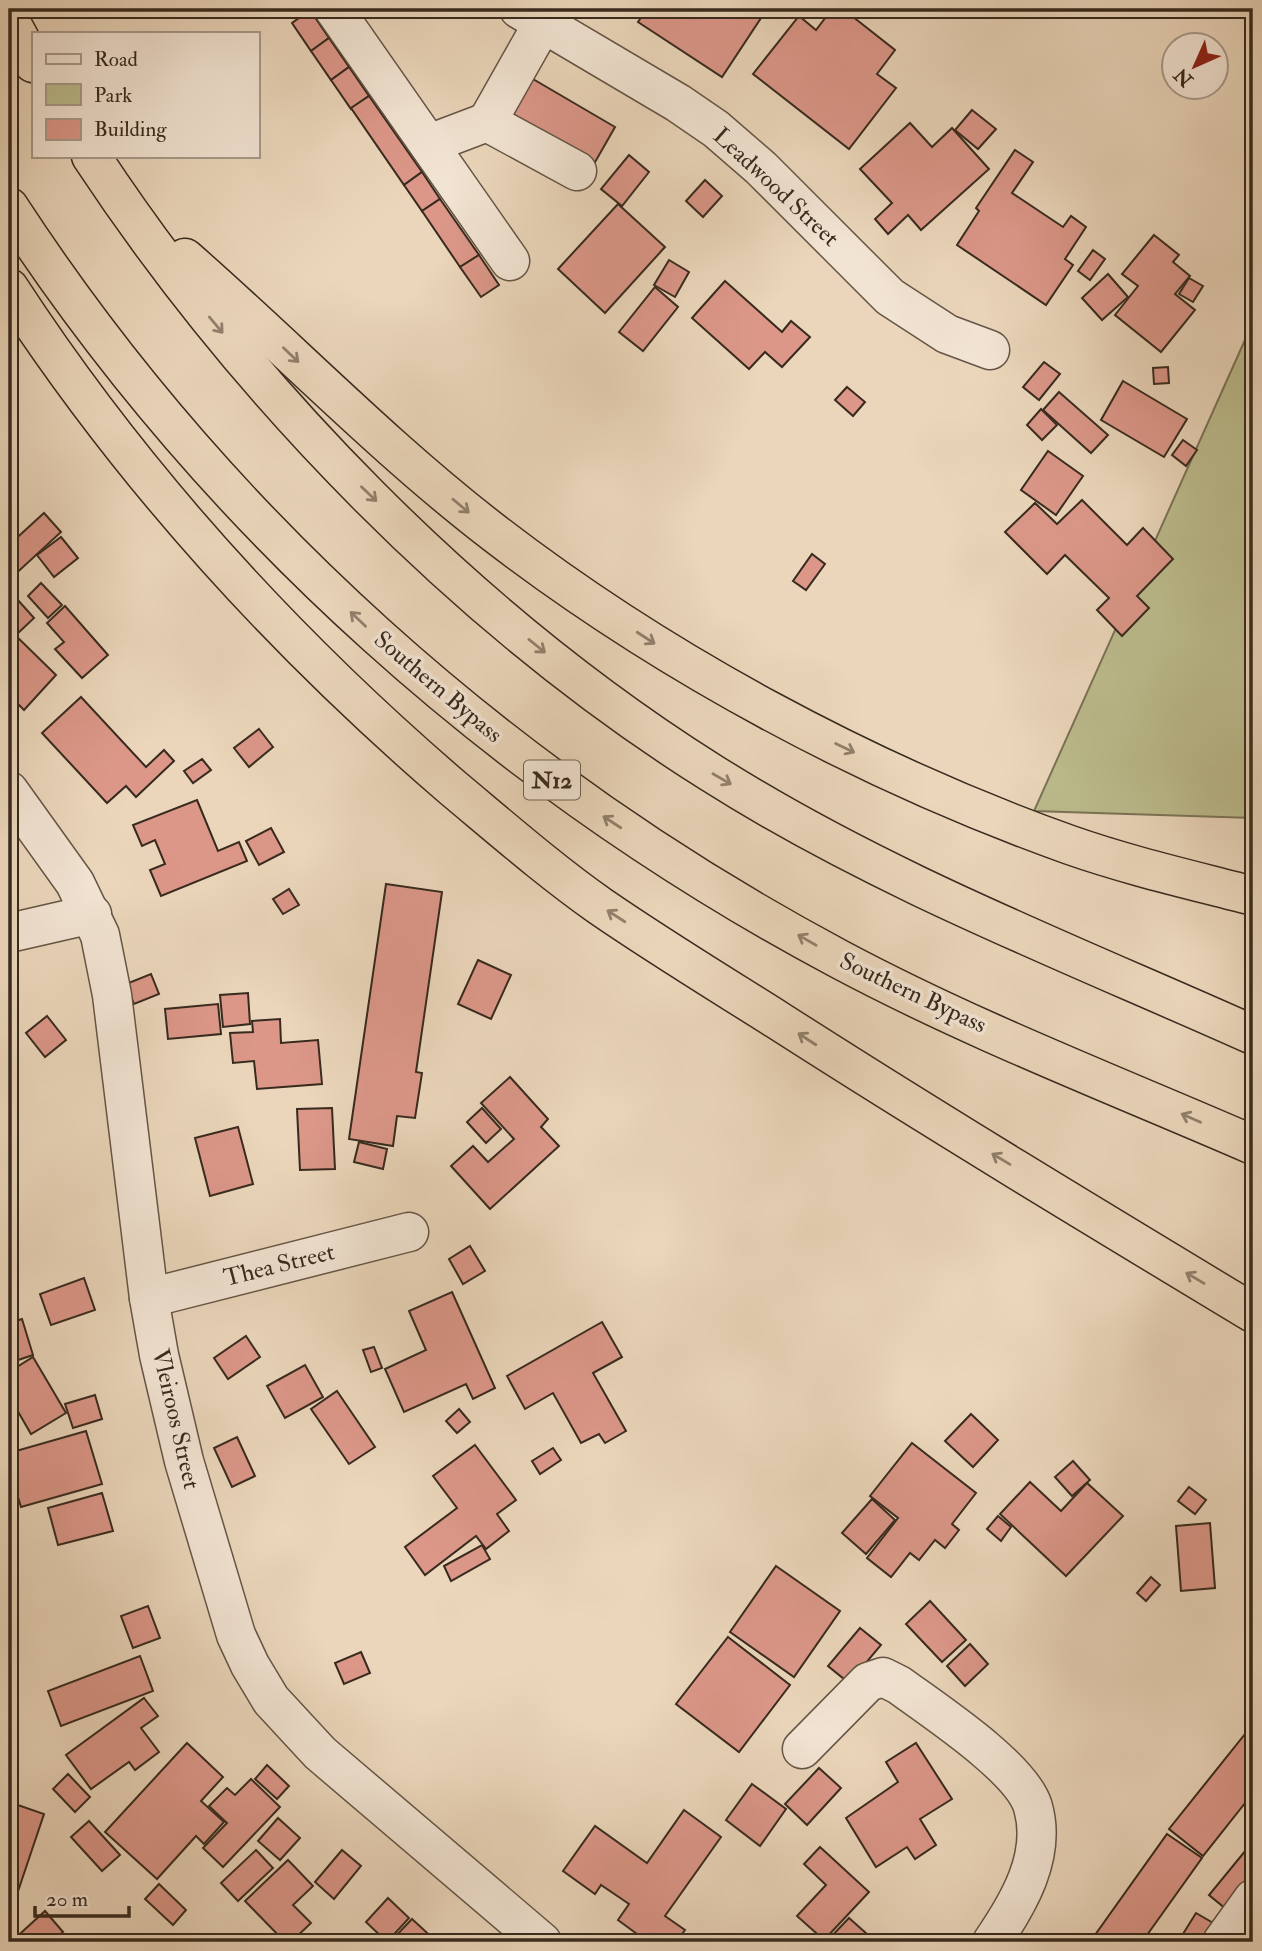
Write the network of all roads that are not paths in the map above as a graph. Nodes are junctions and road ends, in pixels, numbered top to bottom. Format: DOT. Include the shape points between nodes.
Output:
graph roads {
  1 [pos="334,9"];
  2 [pos="531,16"];
  3 [pos="9,19"];
  4 [pos="32,61"];
  5 [pos="487,122"];
  6 [pos="429,144"];
  7 [pos="92,158"];
  8 [pos="577,171"];
  9 [pos="9,207"];
  10 [pos="129,213"];
  11 [pos="510,261"];
  12 [pos="9,288"];
  13 [pos="990,349"];
  14 [pos="9,791"];
  15 [pos="1253,896"];
  16 [pos="92,915"];
  17 [pos="9,933"];
  18 [pos="1253,1035"];
  19 [pos="1253,1145"];
  20 [pos="410,1232"];
  21 [pos="149,1298"];
  22 [pos="1253,1313"];
  23 [pos="802,1749"];
  24 [pos="1253,1899"];
  25 [pos="542,1942"];
  26 [pos="992,1942"];
  27 [pos="1222,1942"];
  1 -- 6 [label="street"];
  2 -- 5 [label="street"];
  2 -- 13 [label="street, Leadwood Street" via="716,129 761,167 890,297 947,334"];
  3 -- 4 [label="highway"];
  5 -- 6 [label="street"];
  5 -- 8 [label="street"];
  6 -- 11 [label="street"];
  7 -- 10 [label="highway"];
  19 -- 9 [label="highway, Southern Bypass / N12, one-way" via="840,960 700,879 572,795 391,650 285,550 192,449 102,340"];
  10 -- 15 [label="highway, one-way" via="208,278 392,449 492,532 668,653 763,708 996,816 1083,849"];
  10 -- 18 [label="highway, one-way" via="263,383 341,467 460,581 626,716 711,773 849,852"];
  22 -- 12 [label="highway, one-way" via="872,1080 600,905 536,857 348,693 179,518"];
  14 -- 16 [label="street, Vleiroos Street" via="54,850"];
  16 -- 17 [label="street"];
  16 -- 21 [label="street, Vleiroos Street" via="112,995"];
  20 -- 21 [label="street, Thea Street"];
  21 -- 25 [label="street, Vleiroos Street" via="184,1461 236,1635 258,1681 320,1753"];
  23 -- 26 [label="street" via="868,1682 883,1677 988,1752 1013,1777 1033,1806 1037,1851 1020,1896"];
  24 -- 27 [label="street"];
}
